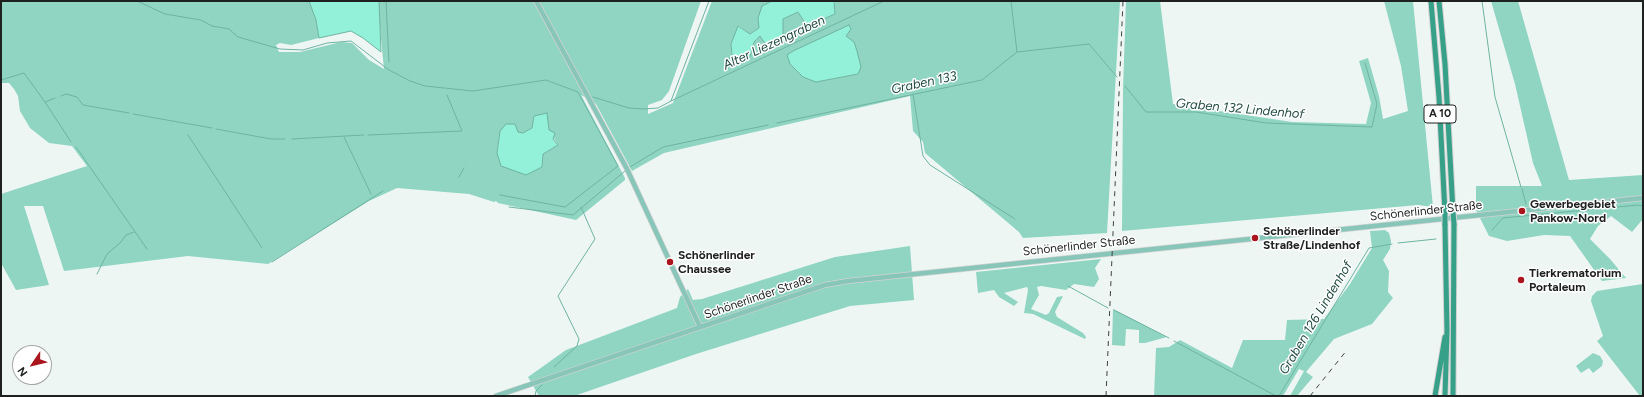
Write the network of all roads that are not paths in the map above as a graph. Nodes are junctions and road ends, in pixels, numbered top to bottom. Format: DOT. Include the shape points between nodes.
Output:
graph roads {
  1 [pos="536,1"];
  2 [pos="1431,1"];
  3 [pos="1438,1"];
  4 [pos="1643,198"];
  5 [pos="700,328"];
  6 [pos="1447,330"];
  7 [pos="496,396"];
  8 [pos="1435,396"];
  9 [pos="1445,396"];
  10 [pos="1454,396"];
  1 -- 5 [label="main road" via="627,169"];
  2 -- 6 [label="highway, A 10, bridge" via="1445,213"];
  3 -- 10 [label="highway, A 10, bridge" via="1445,64 1454,224"];
  4 -- 5 [label="main road, Schönerlinder Straße" via="848,281 825,285"];
  5 -- 7 [label="main road, Schönerlinder Straße"];
  6 -- 8 [label="highway"];
  6 -- 9 [label="highway, A 10"];
}
